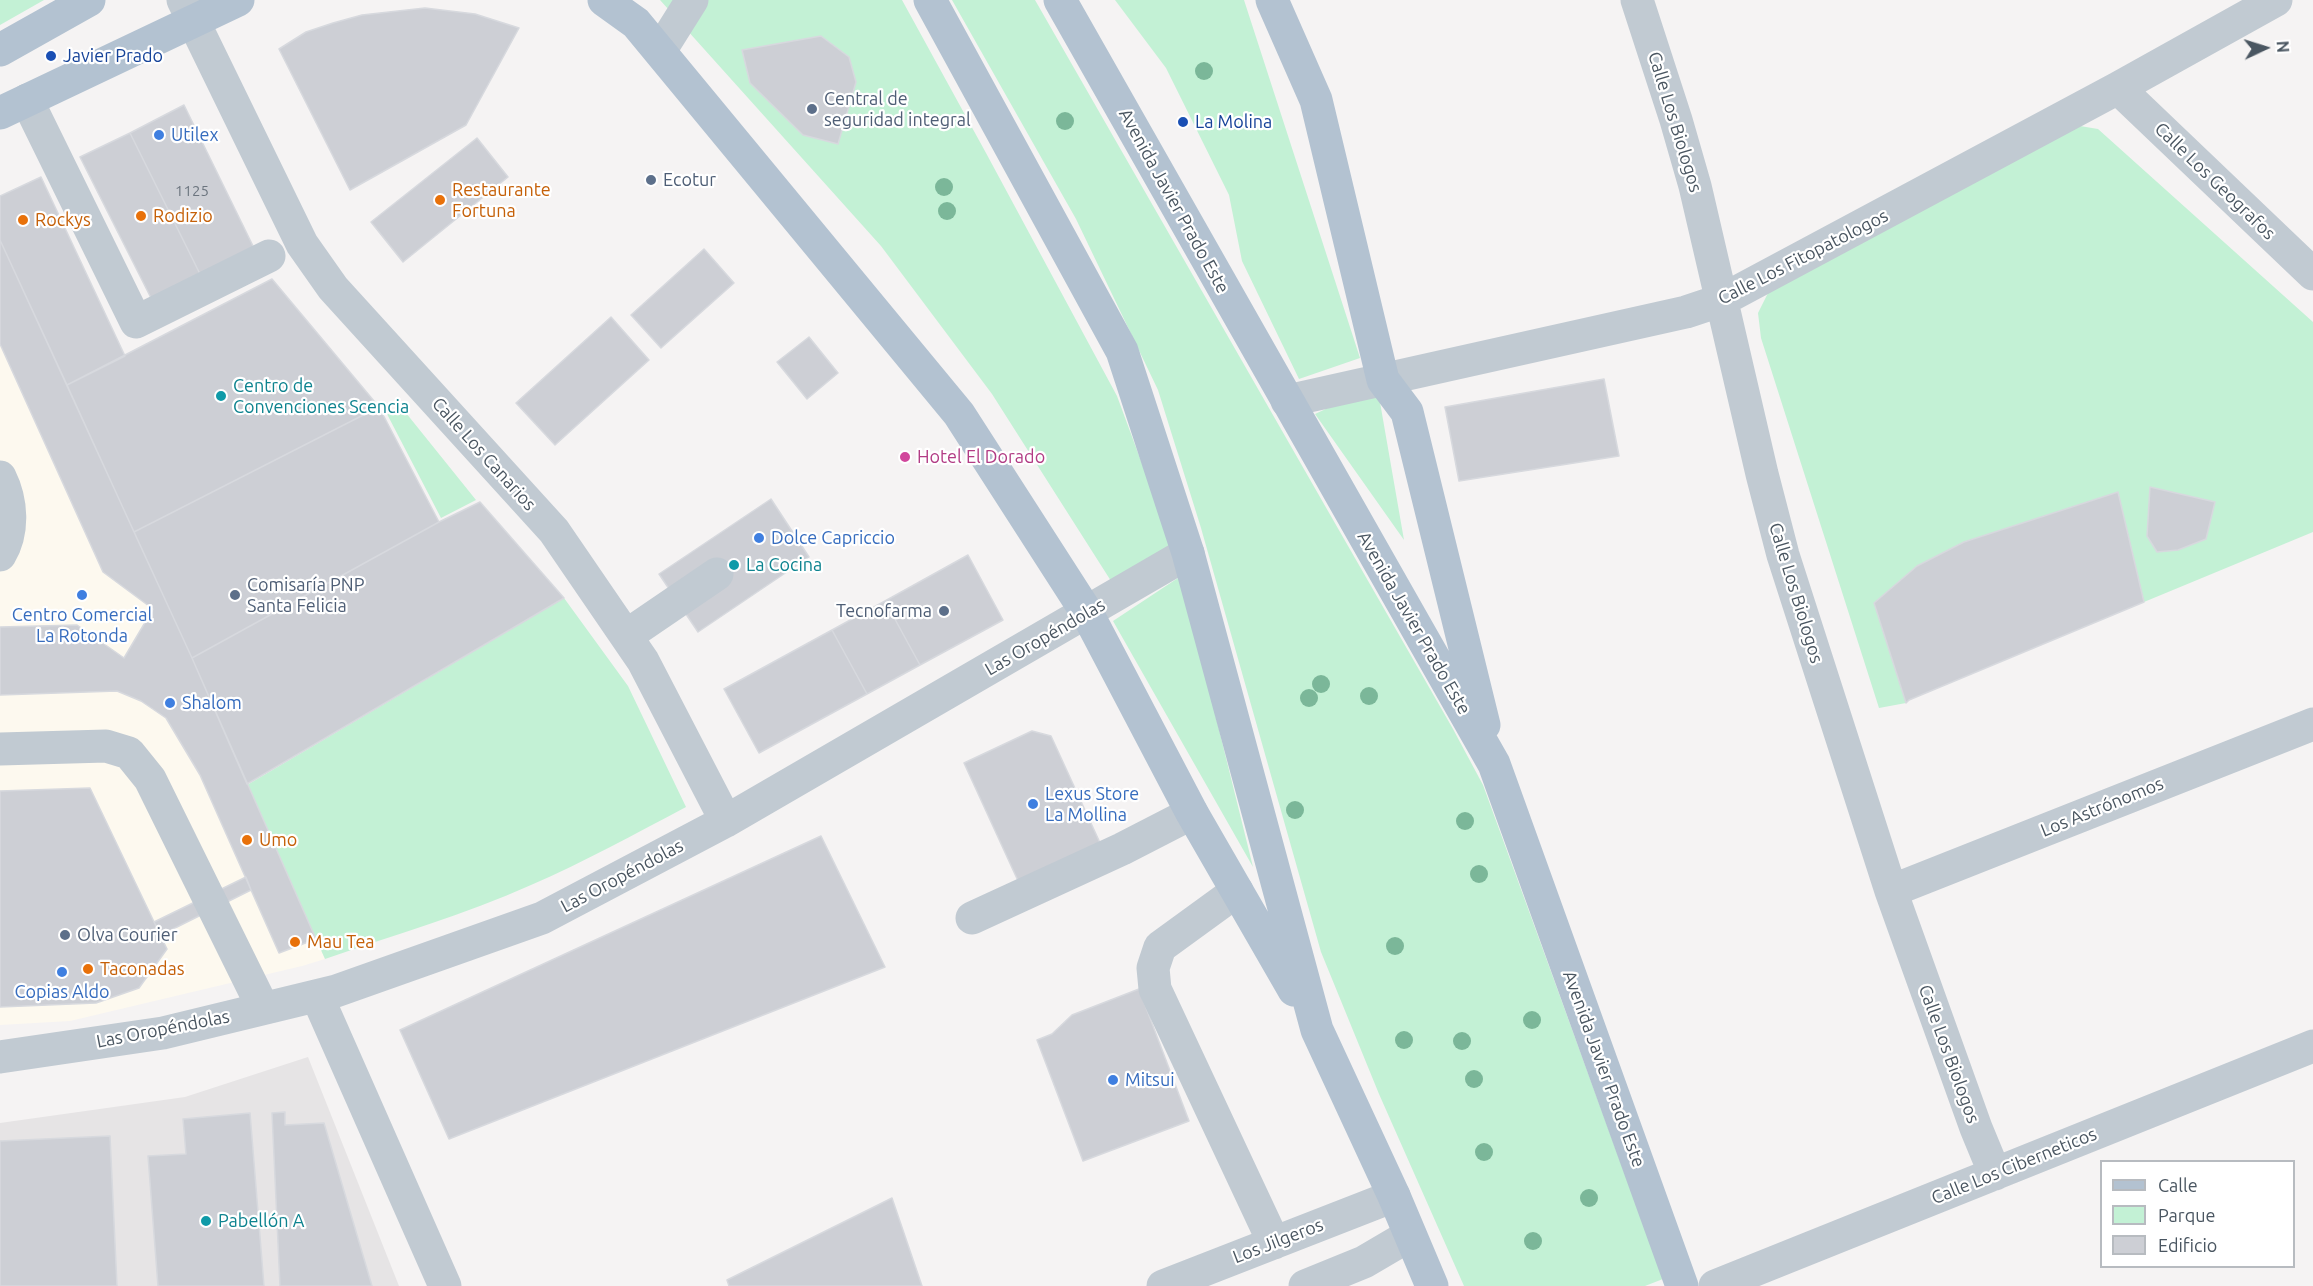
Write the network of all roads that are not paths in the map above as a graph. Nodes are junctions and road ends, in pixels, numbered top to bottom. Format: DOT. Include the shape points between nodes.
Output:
graph roads {
  1 [pos="89,0"];
  2 [pos="238,0"];
  3 [pos="604,0"];
  4 [pos="692,0"];
  5 [pos="930,0"];
  6 [pos="1060,0"];
  7 [pos="1272,0"];
  8 [pos="1637,0"];
  9 [pos="2276,0"];
  10 [pos="188,11"];
  11 [pos="0,50"];
  12 [pos="660,51"];
  13 [pos="2118,88"];
  14 [pos="13,106"];
  15 [pos="269,256"];
  16 [pos="2313,274"];
  17 [pos="1722,300"];
  18 [pos="1383,380"];
  19 [pos="1287,401"];
  20 [pos="0,477"];
  21 [pos="1188,553"];
  22 [pos="0,555"];
  23 [pos="717,574"];
  24 [pos="1087,613"];
  25 [pos="626,636"];
  26 [pos="2313,724"];
  27 [pos="0,749"];
  28 [pos="1494,765"];
  29 [pos="1192,813"];
  30 [pos="726,821"];
  31 [pos="1237,891"];
  32 [pos="1891,891"];
  33 [pos="972,918"];
  34 [pos="317,996"];
  35 [pos="263,1008"];
  36 [pos="1317,1030"];
  37 [pos="2313,1046"];
  38 [pos="0,1057"];
  39 [pos="1995,1174"];
  40 [pos="1394,1196"];
  41 [pos="1410,1235"];
  42 [pos="1274,1243"];
  43 [pos="445,1286"];
  44 [pos="1163,1286"];
  45 [pos="1305,1286"];
  46 [pos="1432,1286"];
  47 [pos="1682,1286"];
  48 [pos="1715,1286"];
  1 -- 11 [label="main road"];
  2 -- 10 [label="main road"];
  3 -- 12 [label="main road" via="636,23"];
  4 -- 12 [label="street"];
  5 -- 21 [label="main road" via="1122,351"];
  6 -- 19 [label="main road, Avenida Javier Prado Este"];
  7 -- 18 [label="main road" via="1316,100"];
  8 -- 17 [label="street, Calle Los Biologos" via="1686,153"];
  9 -- 13 [label="street, Calle Los Fitopatologos"];
  10 -- 14 [label="main road"];
  10 -- 25 [label="street, Calle Los Canarios" via="308,253 333,288 554,531"];
  12 -- 24 [label="main road" via="958,414"];
  13 -- 16 [label="street, Calle Los Geografos"];
  13 -- 17 [label="street, Calle Los Fitopatologos"];
  14 -- 15 [label="street" via="136,322"];
  17 -- 18 [label="street, Calle Los Fitopatologos" via="1686,312"];
  17 -- 32 [label="street, Calle Los Biologos" via="1783,555"];
  18 -- 19 [label="street, Calle Los Fitopatologos"];
  18 -- 28 [label="main road" via="1407,412"];
  19 -- 28 [label="main road, Avenida Javier Prado Este"];
  20 -- 22 [label="street" via="10,521"];
  21 -- 24 [label="street, Las Oropéndolas"];
  21 -- 36 [label="main road"];
  23 -- 25 [label="street"];
  24 -- 29 [label="main road"];
  24 -- 30 [label="street, Las Oropéndolas"];
  25 -- 30 [label="street, Calle Los Canarios" via="643,661"];
  26 -- 32 [label="street, Los Astrónomos"];
  27 -- 35 [label="street" via="106,746 129,753 150,779"];
  28 -- 47 [label="main road, Avenida Javier Prado Este"];
  29 -- 31 [label="main road"];
  29 -- 33 [label="street"];
  30 -- 34 [label="street, Las Oropéndolas" via="542,918"];
  31 -- 36 [label="main road"];
  31 -- 42 [label="street" via="1160,947 1154,968 1155,989"];
  32 -- 39 [label="street, Calle Los Biologos"];
  34 -- 35 [label="street, Las Oropéndolas"];
  34 -- 43 [label="street"];
  35 -- 38 [label="street, Las Oropéndolas" via="163,1033"];
  36 -- 40 [label="main road"];
  37 -- 39 [label="street, Calle Los Ciberneticos"];
  39 -- 48 [label="street, Calle Los Ciberneticos"];
  40 -- 41 [label="main road"];
  40 -- 42 [label="street, Los Jilgeros"];
  41 -- 45 [label="street" via="1364,1263"];
  41 -- 46 [label="main road"];
  42 -- 44 [label="street, Los Jilgeros"];
}
